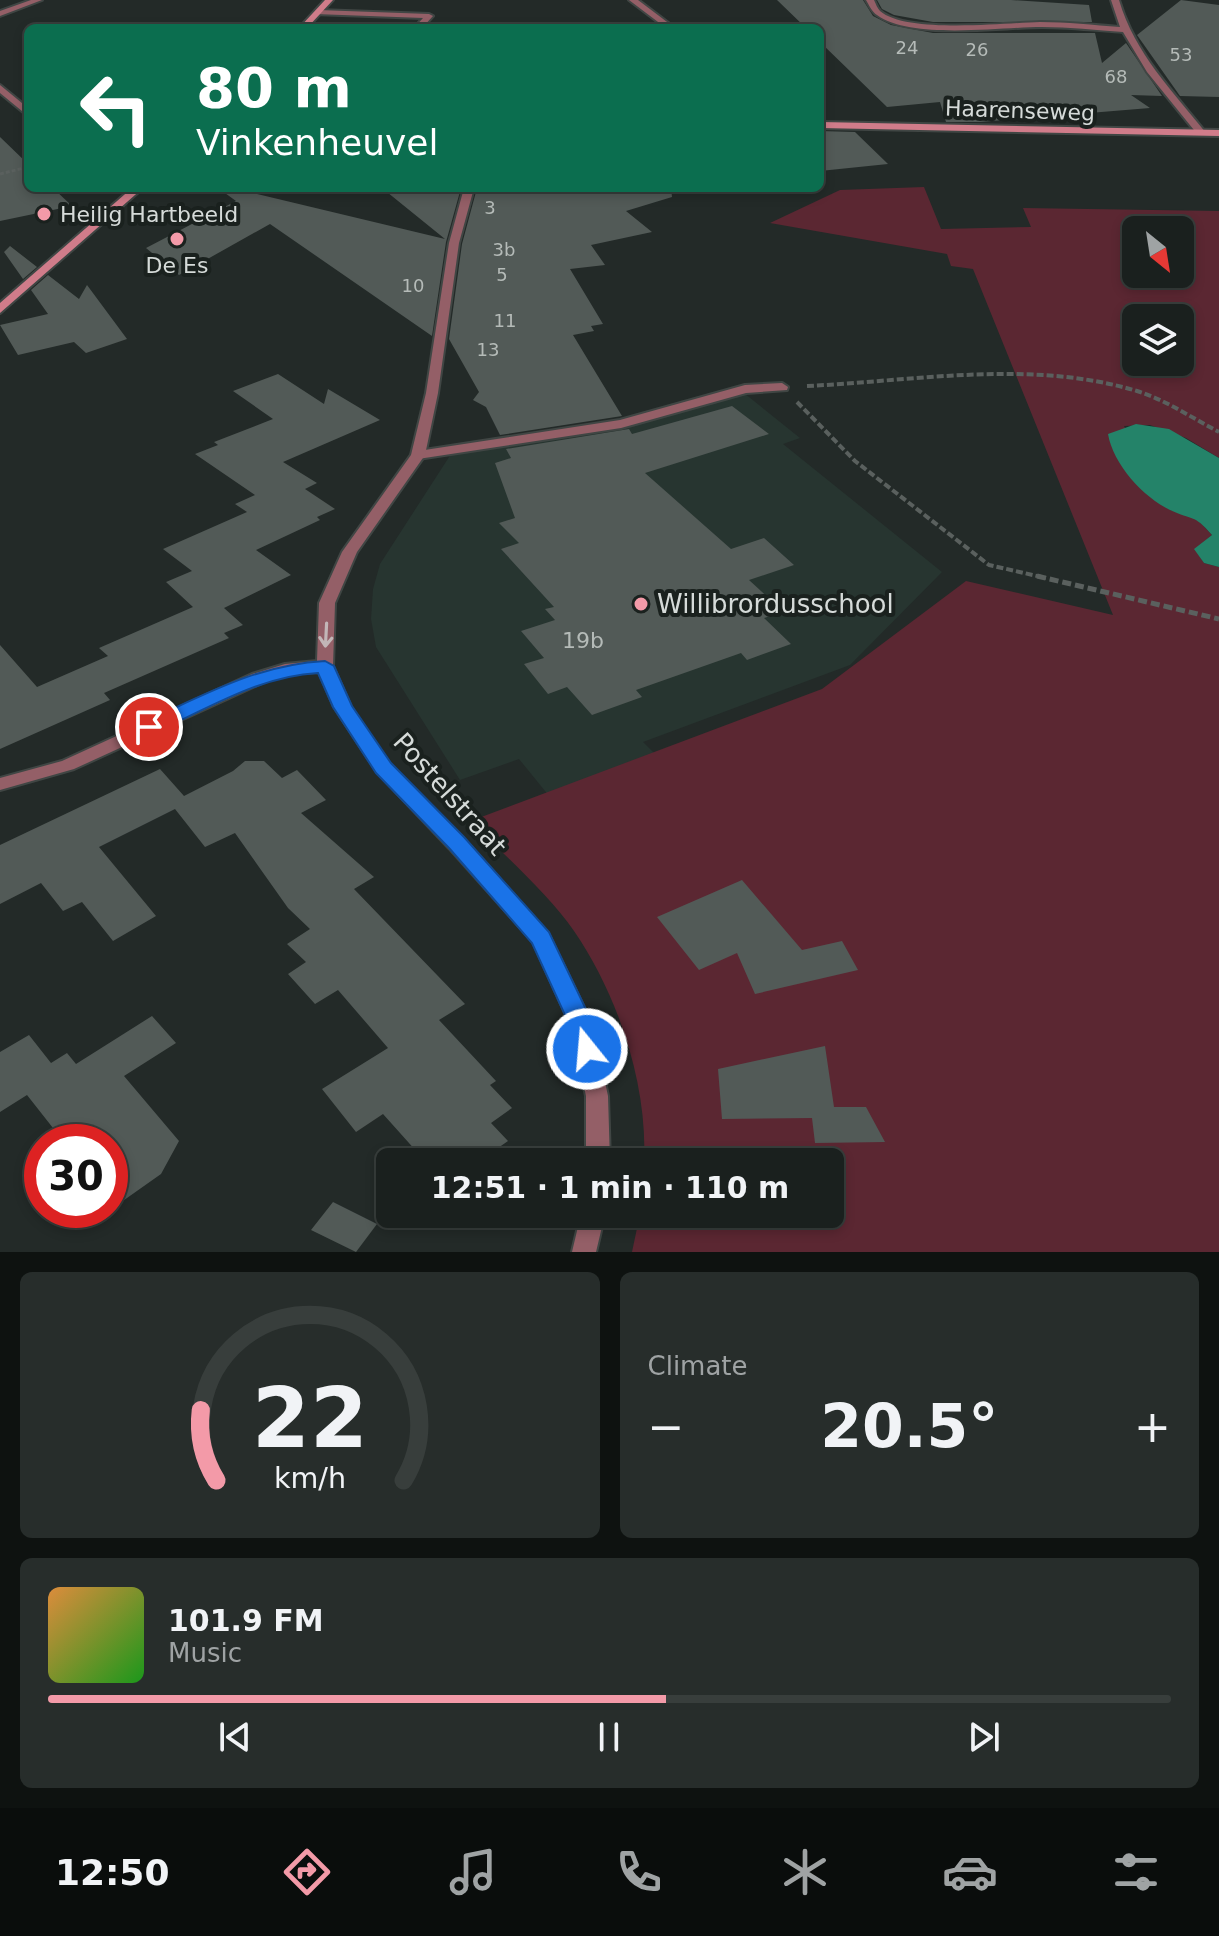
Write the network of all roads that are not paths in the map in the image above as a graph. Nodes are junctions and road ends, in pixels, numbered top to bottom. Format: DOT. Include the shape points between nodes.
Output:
graph roads {
  1 [pos="38,0"];
  2 [pos="329,0"];
  3 [pos="633,0"];
  4 [pos="870,0"];
  5 [pos="1115,0"];
  6 [pos="318,12"];
  7 [pos="0,14"];
  8 [pos="307,24"];
  9 [pos="422,24"];
  10 [pos="666,24"];
  11 [pos="1124,30"];
  12 [pos="0,88"];
  13 [pos="24,109"];
  14 [pos="824,125"];
  15 [pos="1201,133"];
  16 [pos="1219,133"];
  17 [pos="133,192"];
  18 [pos="468,192"];
  19 [pos="0,309"];
  20 [pos="782,387"];
  21 [pos="418,455"];
  22 [pos="325,666"];
  23 [pos="0,784"];
  24 [pos="598,1148"];
  25 [pos="590,1228"];
  26 [pos="584,1252"];
  1 -- 7 [label="street"];
  2 -- 6 [label="street"];
  3 -- 10 [label="street"];
  4 -- 11 [label="street" via="883,14 932,26"];
  5 -- 11 [label="street"];
  6 -- 8 [label="street"];
  6 -- 9 [label="street" via="429,16"];
  11 -- 15 [label="street"];
  12 -- 13 [label="street"];
  14 -- 15 [label="street, Haarenseweg"];
  15 -- 16 [label="street, Haarenseweg"];
  17 -- 19 [label="street"];
  18 -- 21 [label="street, Postelstraat" via="454,243"];
  20 -- 21 [label="street" via="745,389 621,424"];
  21 -- 22 [label="street, Postelstraat, one-way" via="350,552 327,603"];
  22 -- 23 [label="street" via="285,669 258,678 68,765"];
  22 -- 24 [label="street, Postelstraat" via="343,707 383,768 541,938 582,1026 597,1096"];
  25 -- 26 [label="street"];
}
